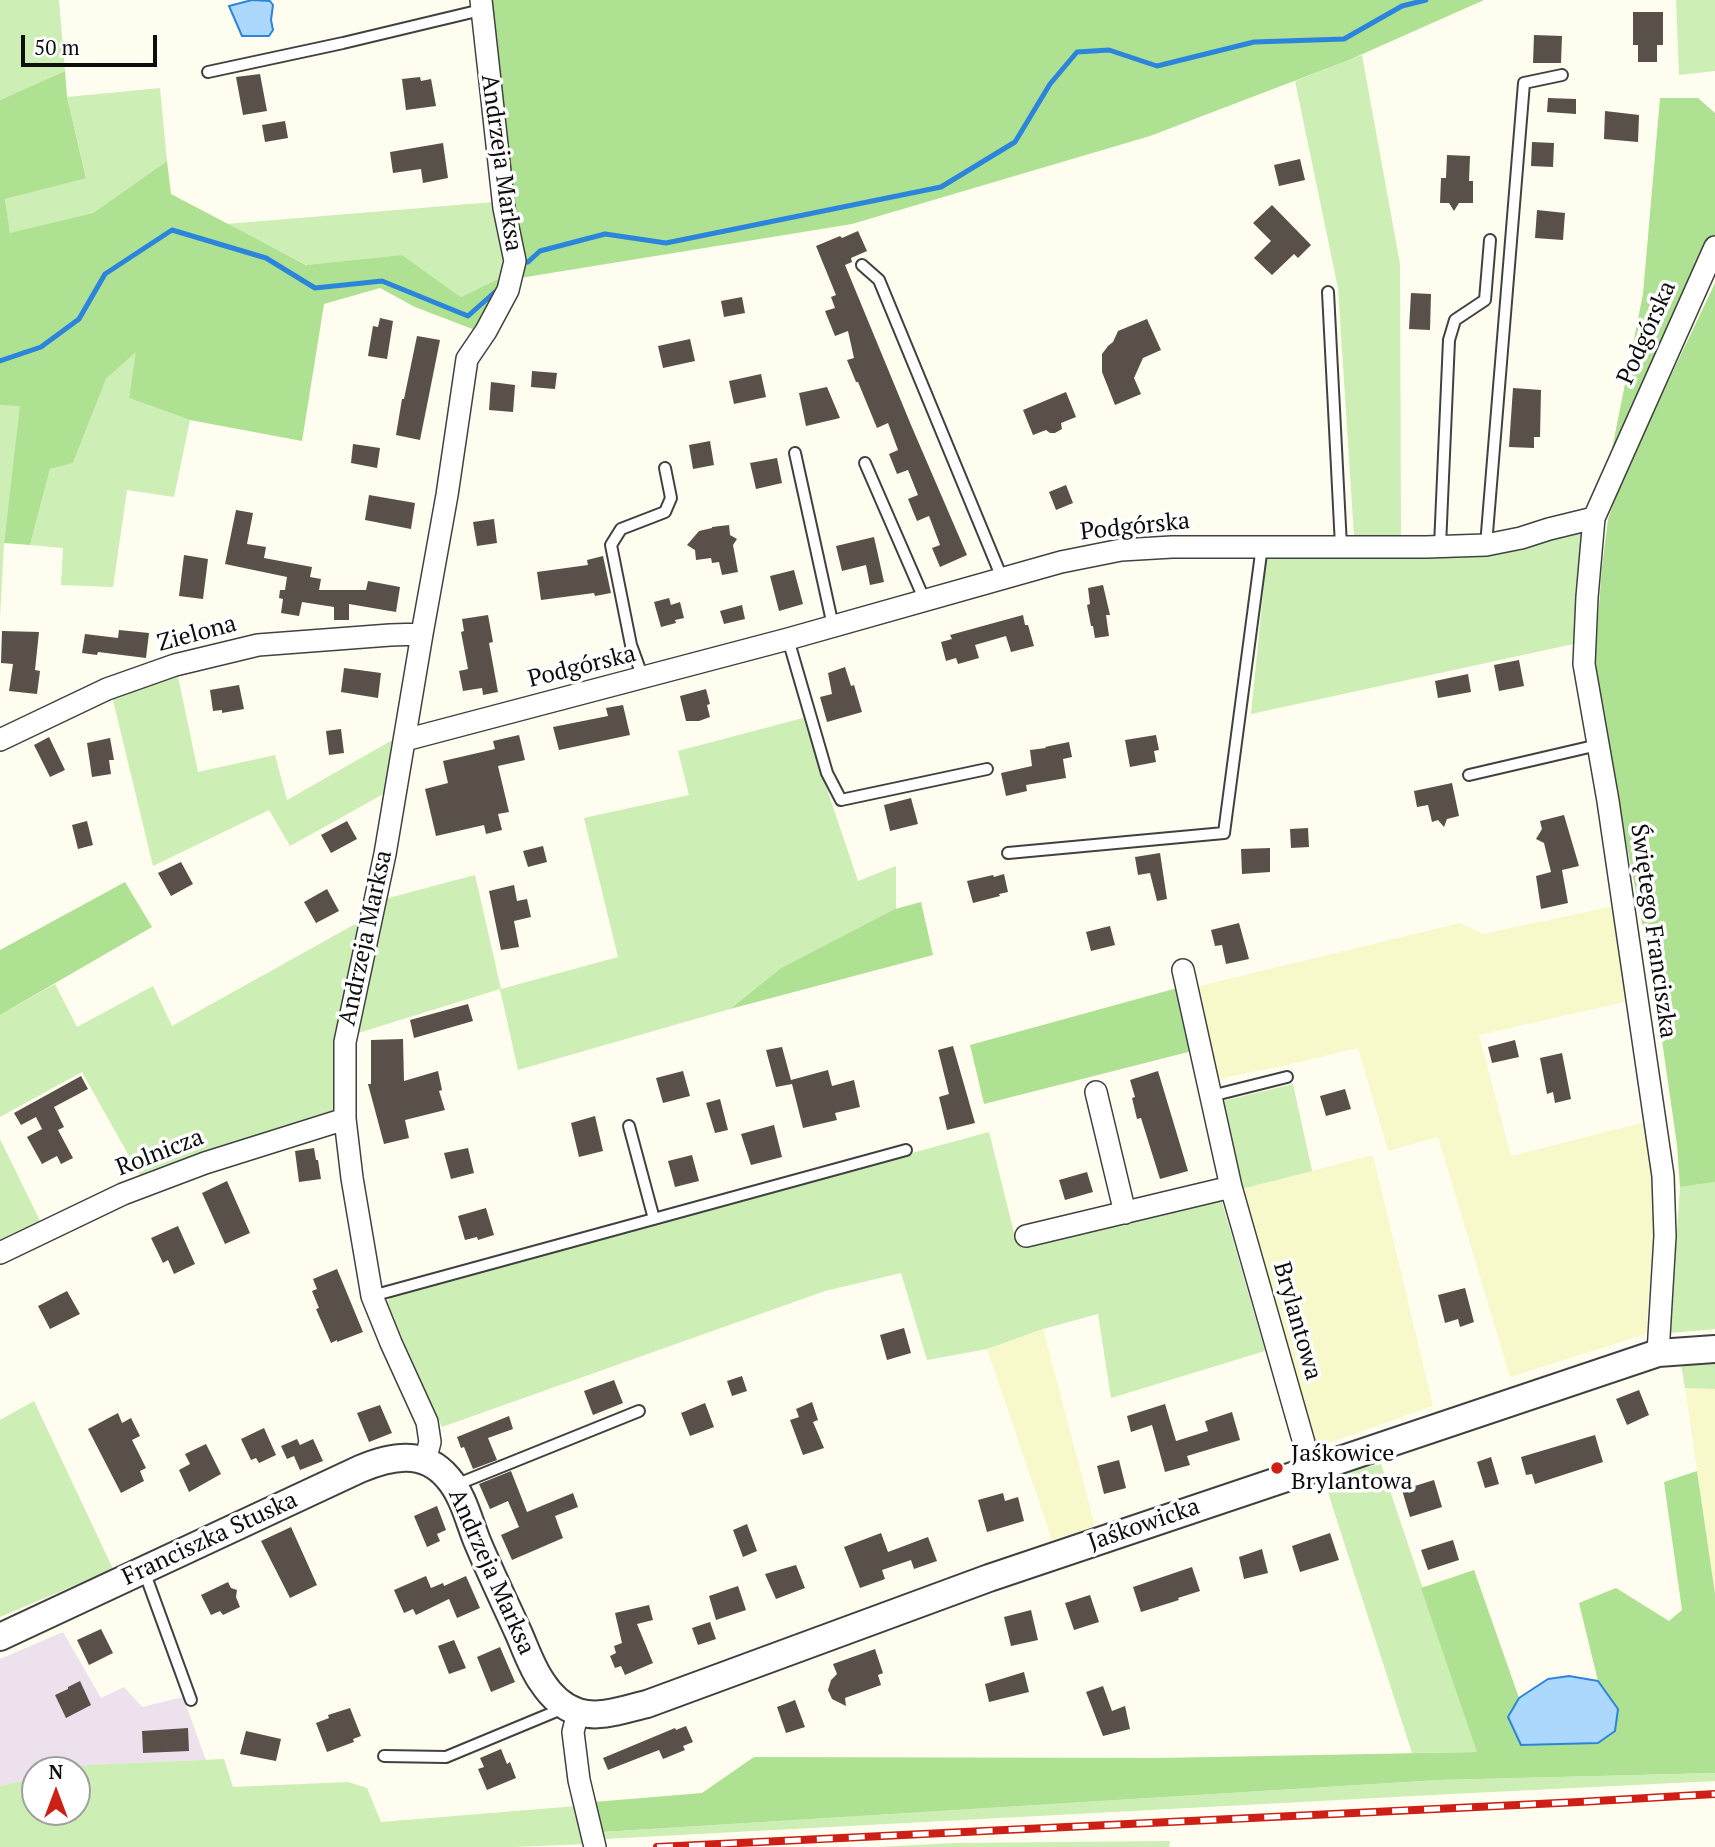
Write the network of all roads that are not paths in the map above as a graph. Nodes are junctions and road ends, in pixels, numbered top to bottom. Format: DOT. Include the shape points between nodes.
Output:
graph roads {
  1 [pos="481,5"];
  2 [pos="208,72"];
  3 [pos="1562,75"];
  4 [pos="1490,240"];
  5 [pos="1715,247"];
  6 [pos="862,265"];
  7 [pos="1328,292"];
  8 [pos="795,453"];
  9 [pos="865,463"];
  10 [pos="665,468"];
  11 [pos="1594,518"];
  12 [pos="1486,545"];
  13 [pos="1262,546"];
  14 [pos="1341,546"];
  15 [pos="1440,546"];
  16 [pos="1002,578"];
  17 [pos="925,601"];
  18 [pos="834,626"];
  19 [pos="422,634"];
  20 [pos="788,639"];
  21 [pos="643,678"];
  22 [pos="0,740"];
  23 [pos="405,740"];
  24 [pos="1598,745"];
  25 [pos="987,769"];
  26 [pos="1469,775"];
  27 [pos="1008,853"];
  28 [pos="1183,970"];
  29 [pos="1287,1077"];
  30 [pos="1096,1092"];
  31 [pos="1212,1096"];
  32 [pos="345,1119"];
  33 [pos="629,1126"];
  34 [pos="906,1150"];
  35 [pos="1231,1187"];
  36 [pos="1125,1213"];
  37 [pos="654,1219"];
  38 [pos="1026,1236"];
  39 [pos="0,1253"];
  40 [pos="372,1296"];
  41 [pos="1715,1349"];
  42 [pos="1658,1353"];
  43 [pos="639,1412"];
  44 [pos="425,1461"];
  45 [pos="1313,1468"];
  46 [pos="453,1486"];
  47 [pos="143,1570"];
  48 [pos="0,1637"];
  49 [pos="191,1700"];
  50 [pos="572,1709"];
  51 [pos="384,1756"];
  52 [pos="593,1839"];
  1 -- 2 [label="lane" via="342,43"];
  1 -- 19 [label="street, Andrzeja Marksa" via="504,208 515,261 508,290 467,359"];
  3 -- 12 [label="lane" via="1524,83"];
  4 -- 15 [label="lane" via="1485,300 1455,320 1449,340"];
  5 -- 11 [label="street, Podgórska"];
  6 -- 16 [label="lane" via="879,280"];
  7 -- 14 [label="lane"];
  8 -- 18 [label="lane"];
  9 -- 17 [label="lane"];
  10 -- 21 [label="lane" via="671,498 665,512 621,528 611,545 631,645"];
  11 -- 12 [label="street, Podgórska"];
  11 -- 24 [label="street, Świętego Franciszka" via="1584,664"];
  12 -- 15 [label="street, Podgórska"];
  13 -- 14 [label="street, Podgórska"];
  13 -- 16 [label="street, Podgórska" via="1121,550"];
  13 -- 27 [label="lane" via="1224,832"];
  14 -- 15 [label="street, Podgórska"];
  16 -- 17 [label="street, Podgórska"];
  17 -- 18 [label="street, Podgórska"];
  18 -- 20 [label="street, Podgórska"];
  19 -- 22 [label="street, Zielona" via="258,645 175,665 107,689"];
  19 -- 23 [label="street, Andrzeja Marksa"];
  20 -- 21 [label="street, Podgórska"];
  20 -- 25 [label="lane" via="827,773 841,800"];
  21 -- 23 [label="street, Podgórska"];
  23 -- 32 [label="street, Andrzeja Marksa" via="345,1042"];
  24 -- 26 [label="lane"];
  24 -- 42 [label="street, Świętego Franciszka" via="1663,1176 1665,1236"];
  28 -- 31 [label="street, Brylantowa"];
  29 -- 31 [label="lane"];
  30 -- 36 [label="street"];
  31 -- 35 [label="street, Brylantowa"];
  32 -- 39 [label="street, Rolnicza" via="124,1194"];
  32 -- 40 [label="street, Andrzeja Marksa"];
  33 -- 37 [label="lane"];
  34 -- 37 [label="lane"];
  35 -- 36 [label="street"];
  35 -- 45 [label="street, Brylantowa"];
  36 -- 38 [label="street"];
  37 -- 40 [label="lane"];
  40 -- 44 [label="street, Andrzeja Marksa" via="427,1422 430,1442"];
  41 -- 42 [label="street, Jaśkowicka"];
  42 -- 45 [label="street, Jaśkowicka"];
  43 -- 46 [label="lane"];
  44 -- 46 [label="street, Andrzeja Marksa"];
  44 -- 47 [label="street, Franciszka Stuska" via="393,1457 376,1462"];
  45 -- 50 [label="street, Jaśkowicka" via="989,1578 647,1704 602,1714"];
  46 -- 50 [label="street, Andrzeja Marksa" via="541,1682"];
  47 -- 48 [label="street, Franciszka Stuska"];
  47 -- 49 [label="lane"];
  50 -- 51 [label="lane" via="446,1757"];
  50 -- 52 [label="street" via="579,1780"];
}
